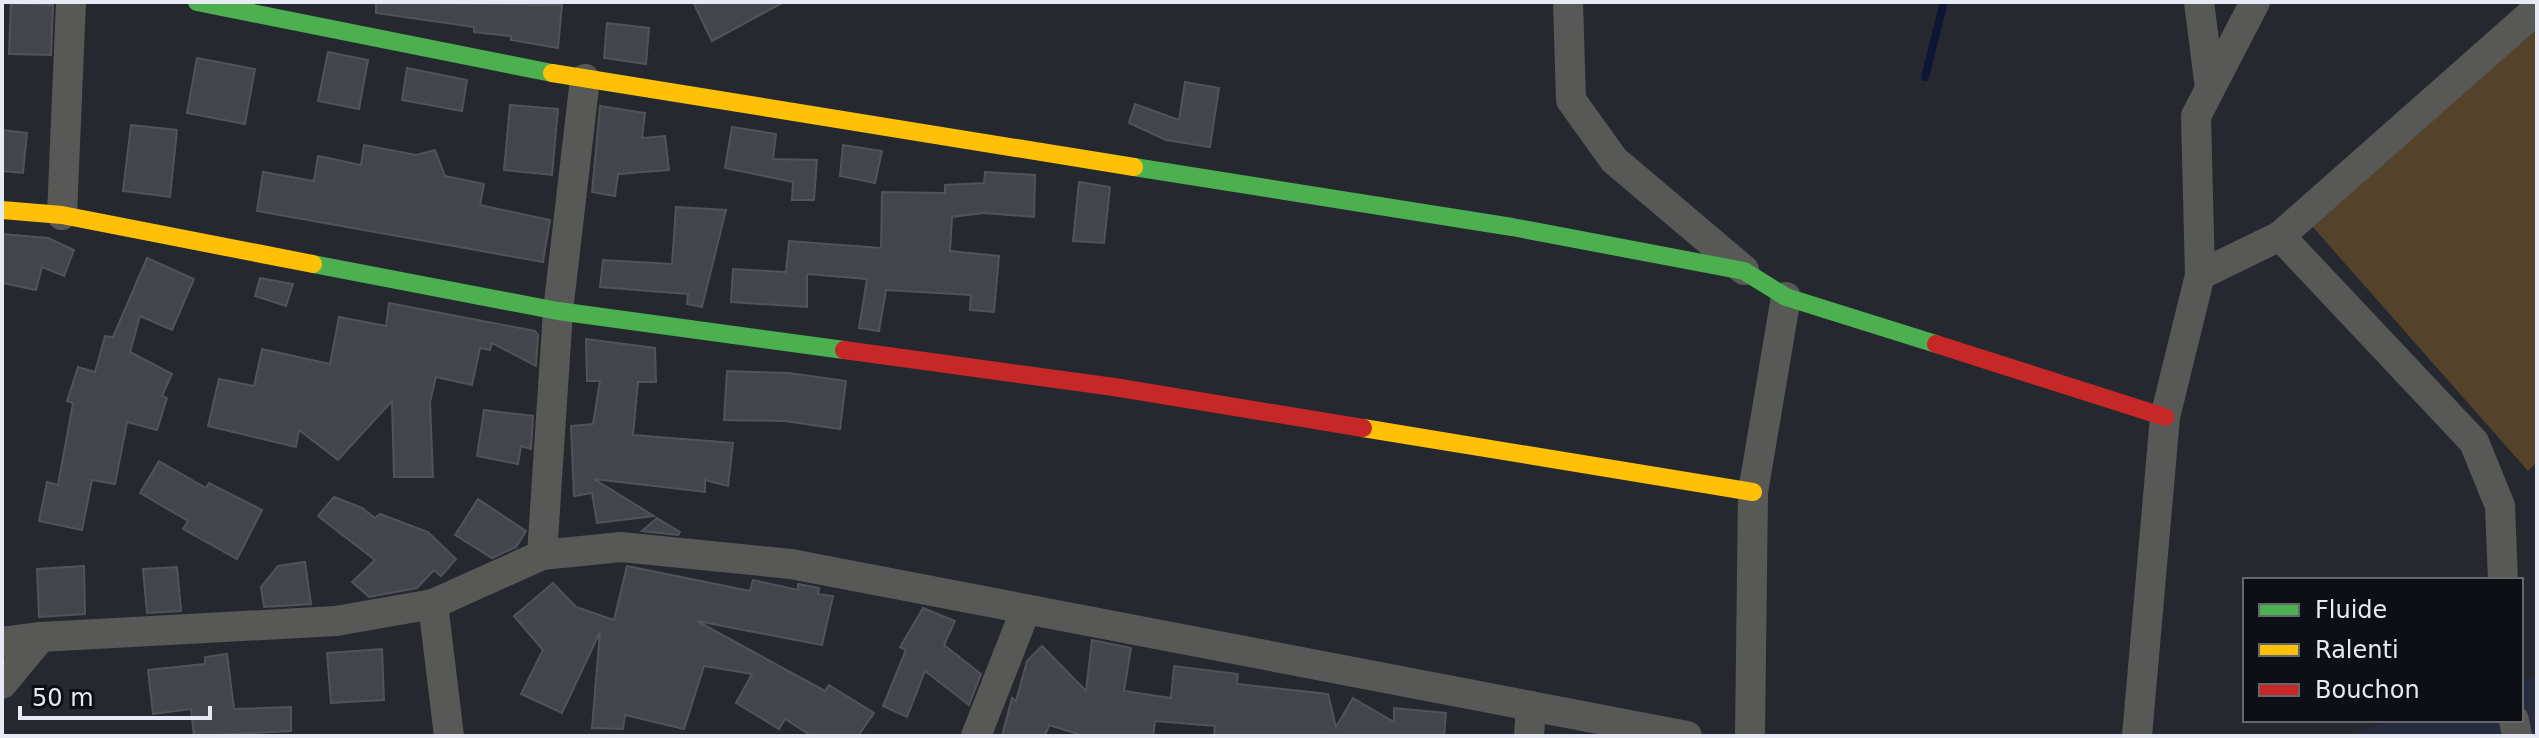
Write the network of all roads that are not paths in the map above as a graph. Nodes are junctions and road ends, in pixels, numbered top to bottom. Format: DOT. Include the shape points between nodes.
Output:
graph roads {
  1 [pos="71,2"];
  2 [pos="197,2"];
  3 [pos="1568,2"];
  4 [pos="2199,2"];
  5 [pos="2255,2"];
  6 [pos="2537,9"];
  7 [pos="585,79"];
  8 [pos="2210,88"];
  9 [pos="2,210"];
  10 [pos="62,215"];
  11 [pos="2280,236"];
  12 [pos="1744,271"];
  13 [pos="2200,275"];
  14 [pos="1786,297"];
  15 [pos="558,311"];
  16 [pos="2165,417"];
  17 [pos="1753,492"];
  18 [pos="542,555"];
  19 [pos="2503,578"];
  20 [pos="433,604"];
  21 [pos="1026,609"];
  22 [pos="41,637"];
  23 [pos="2,642"];
  24 [pos="2,684"];
  25 [pos="1530,721"];
  26 [pos="449,736"];
  27 [pos="976,736"];
  28 [pos="1687,736"];
  29 [pos="1750,736"];
  30 [pos="2137,736"];
  1 -- 10 [label="street"];
  2 -- 7 [label="street"];
  3 -- 12 [label="street" via="1571,100 1614,160"];
  4 -- 8 [label="street"];
  5 -- 8 [label="street"];
  6 -- 11 [label="street"];
  7 -- 12 [label="street" via="1512,227"];
  7 -- 15 [label="street"];
  8 -- 13 [label="street" via="2196,116"];
  9 -- 10 [label="street"];
  10 -- 15 [label="street"];
  11 -- 13 [label="street"];
  11 -- 19 [label="street" via="2474,442 2500,506"];
  12 -- 14 [label="street"];
  13 -- 16 [label="street"];
  14 -- 16 [label="street"];
  14 -- 17 [label="street"];
  15 -- 17 [label="street" via="1114,387"];
  15 -- 18 [label="street"];
  16 -- 30 [label="street"];
  17 -- 29 [label="street"];
  18 -- 20 [label="street"];
  18 -- 21 [label="street" via="621,547 791,564"];
  20 -- 22 [label="street" via="336,621"];
  20 -- 26 [label="street"];
  21 -- 25 [label="street"];
  21 -- 27 [label="street"];
  22 -- 23 [label="street"];
  22 -- 24 [label="street"];
  25 -- 28 [label="street"];
}
